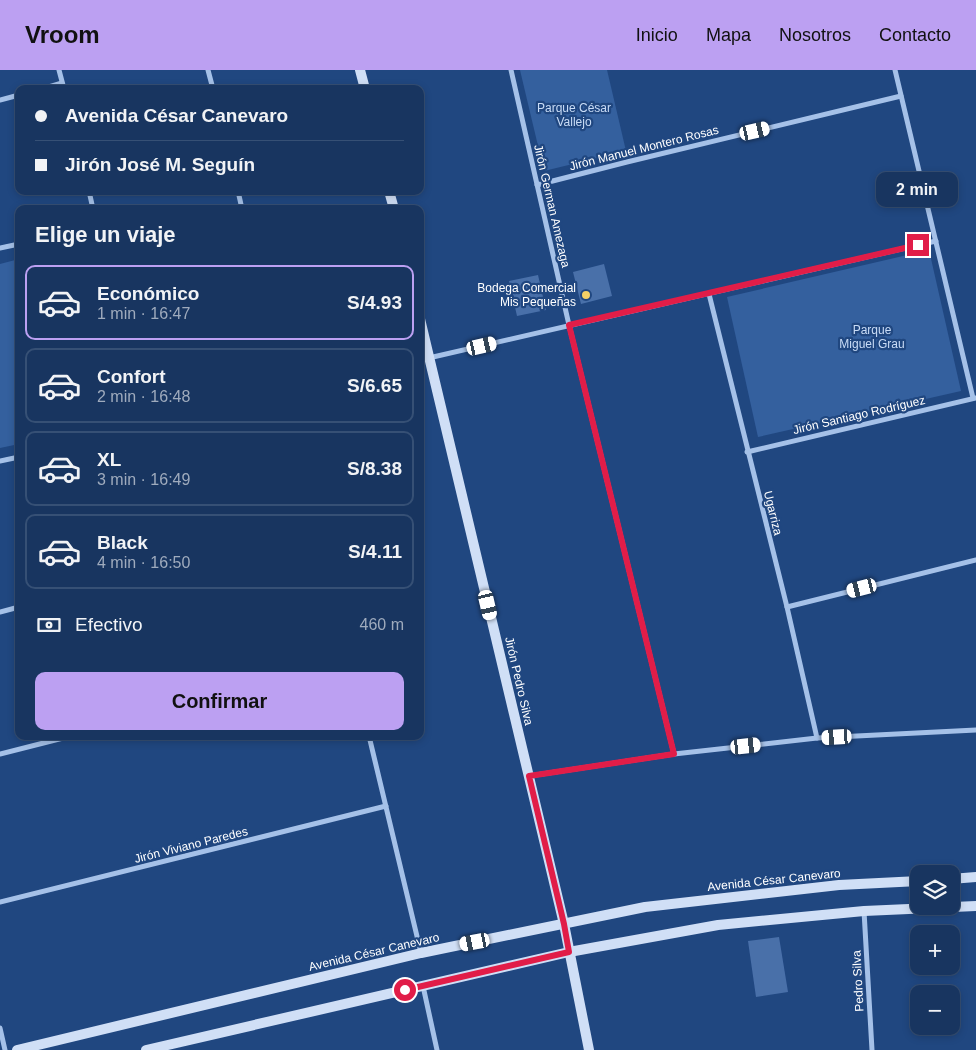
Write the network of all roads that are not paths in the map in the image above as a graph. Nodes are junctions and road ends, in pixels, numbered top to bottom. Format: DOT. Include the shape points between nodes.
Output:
graph roads {
  1 [pos="59,70"];
  2 [pos="208,70"];
  3 [pos="360,70"];
  4 [pos="511,70"];
  5 [pos="894,70"];
  6 [pos="63,85"];
  7 [pos="212,85"];
  8 [pos="364,85"];
  9 [pos="15,96"];
  10 [pos="901,96"];
  11 [pos="0,100"];
  12 [pos="537,185"];
  13 [pos="936,241"];
  14 [pos="15,245"];
  15 [pos="0,248"];
  16 [pos="709,294"];
  17 [pos="569,325"];
  18 [pos="425,359"];
  19 [pos="975,398"];
  20 [pos="747,452"];
  21 [pos="15,458"];
  22 [pos="0,461"];
  23 [pos="976,560"];
  24 [pos="787,607"];
  25 [pos="15,608"];
  26 [pos="0,612"];
  27 [pos="976,730"];
  28 [pos="817,738"];
  29 [pos="55,740"];
  30 [pos="370,740"];
  31 [pos="0,754"];
  32 [pos="674,754"];
  33 [pos="529,776"];
  34 [pos="386,806"];
  35 [pos="976,877"];
  36 [pos="960,878"];
  37 [pos="910,881"];
  38 [pos="0,902"];
  39 [pos="976,906"];
  40 [pos="864,912"];
  41 [pos="564,924"];
  42 [pos="569,952"];
  43 [pos="421,953"];
  44 [pos="423,985"];
  45 [pos="0,1028"];
  46 [pos="5,1050"];
  47 [pos="17,1050"];
  48 [pos="146,1050"];
  49 [pos="436,1050"];
  50 [pos="589,1050"];
  51 [pos="872,1050"];
  1 -- 6 [label="street"];
  2 -- 7 [label="street"];
  3 -- 8 [label="main road"];
  4 -- 12 [label="street, Jirón German Amezaga"];
  5 -- 10 [label="street"];
  9 -- 11 [label="street"];
  10 -- 12 [label="street, Jirón Manuel Montero Rosas"];
  10 -- 13 [label="street"];
  12 -- 17 [label="street, Jirón German Amezaga"];
  13 -- 16 [label="street"];
  13 -- 19 [label="street"];
  14 -- 15 [label="street"];
  16 -- 17 [label="street"];
  16 -- 20 [label="street, Ugarriza"];
  17 -- 18 [label="street"];
  17 -- 32 [label="street, Jirón German Amezaga"];
  18 -- 33 [label="main road, Jirón Pedro Silva"];
  19 -- 20 [label="street, Jirón Santiago Rodríguez"];
  20 -- 24 [label="street, Ugarriza"];
  21 -- 22 [label="street"];
  23 -- 24 [label="street"];
  24 -- 28 [label="street, Ugarriza"];
  25 -- 26 [label="street"];
  27 -- 28 [label="street"];
  28 -- 32 [label="street"];
  29 -- 31 [label="street"];
  30 -- 34 [label="street"];
  32 -- 33 [label="street"];
  33 -- 41 [label="main road, Jirón Pedro Silva"];
  34 -- 38 [label="street, Jirón Viviano Paredes"];
  34 -- 43 [label="street"];
  35 -- 36 [label="main road"];
  37 -- 41 [label="main road, Avenida César Canevaro" via="839,885 645,907"];
  39 -- 40 [label="main road"];
  40 -- 42 [label="main road" via="718,925"];
  40 -- 51 [label="street, Pedro Silva"];
  41 -- 42 [label="main road, Jirón Pedro Silva"];
  41 -- 43 [label="main road, Avenida César Canevaro"];
  42 -- 44 [label="main road"];
  42 -- 50 [label="main road, Jirón Pedro Silva"];
  43 -- 47 [label="main road, Avenida César Canevaro"];
  44 -- 48 [label="main road"];
  44 -- 49 [label="street"];
  45 -- 46 [label="street"];
}
